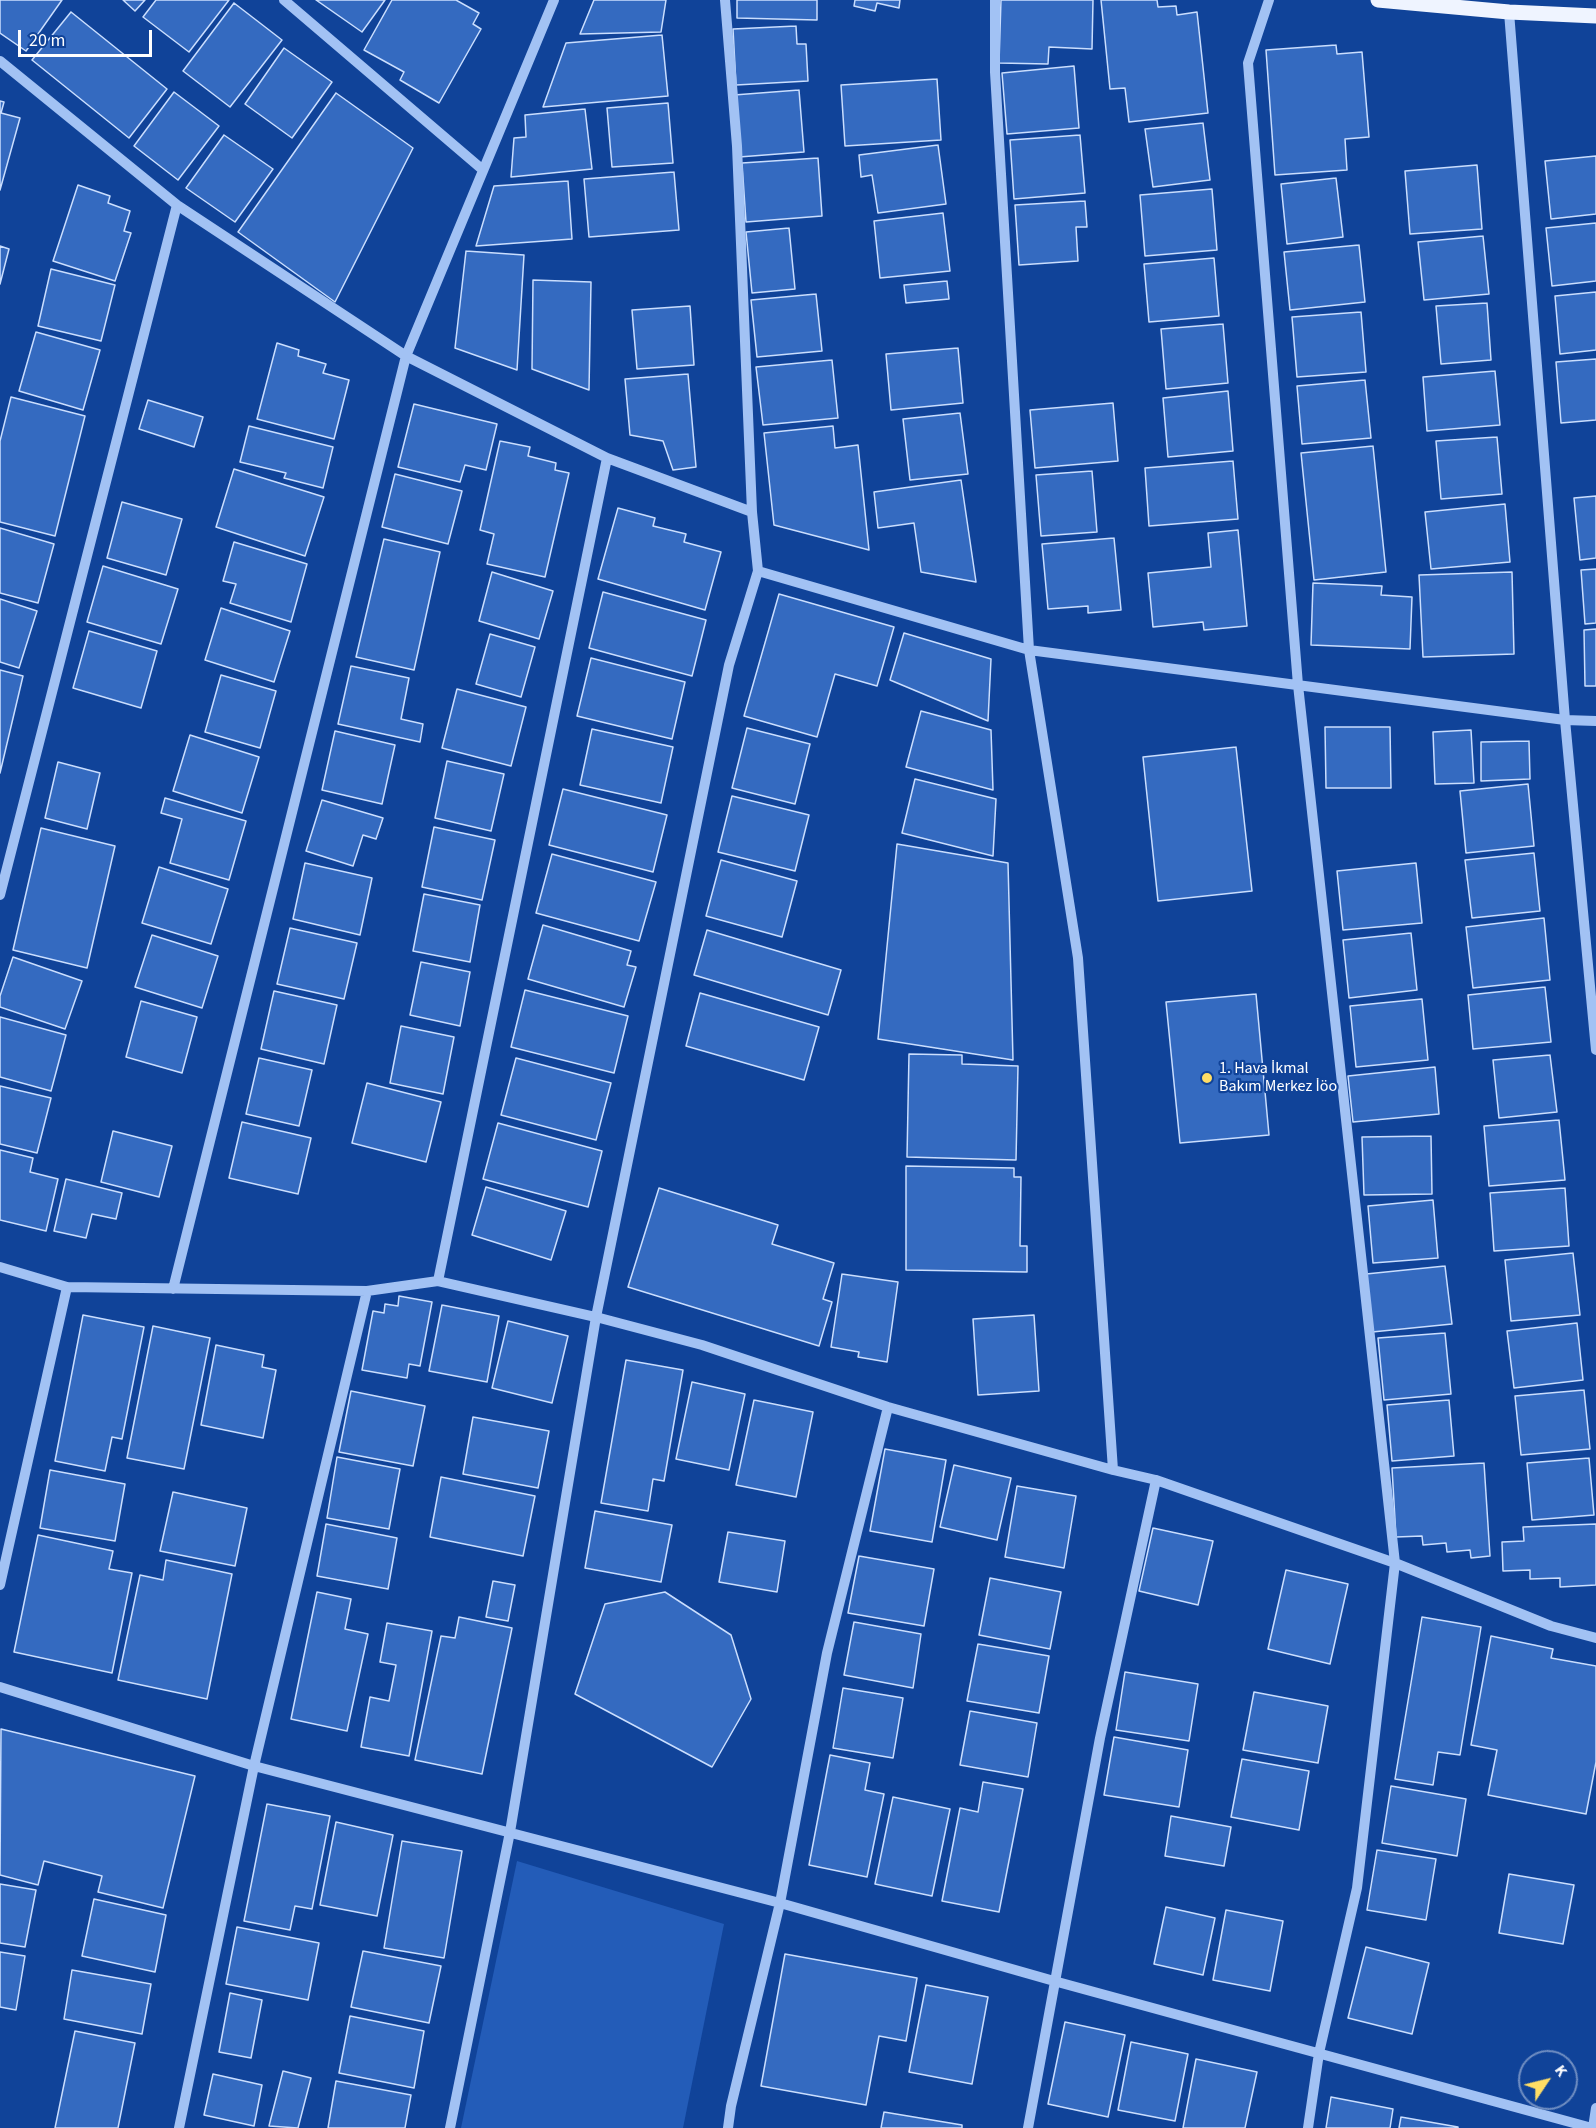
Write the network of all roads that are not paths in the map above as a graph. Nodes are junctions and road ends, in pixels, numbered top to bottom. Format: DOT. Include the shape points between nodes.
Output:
graph roads {
  1 [pos="284,0"];
  2 [pos="554,0"];
  3 [pos="725,0"];
  4 [pos="995,0"];
  5 [pos="1269,0"];
  6 [pos="1378,0"];
  7 [pos="1509,12"];
  8 [pos="1596,16"];
  9 [pos="0,61"];
  10 [pos="483,170"];
  11 [pos="177,206"];
  12 [pos="406,356"];
  13 [pos="607,458"];
  14 [pos="752,512"];
  15 [pos="758,571"];
  16 [pos="1029,650"];
  17 [pos="1298,685"];
  18 [pos="1565,720"];
  19 [pos="1596,721"];
  20 [pos="0,895"];
  21 [pos="1596,1050"];
  22 [pos="0,1267"];
  23 [pos="438,1281"];
  24 [pos="67,1287"];
  25 [pos="173,1289"];
  26 [pos="367,1291"];
  27 [pos="596,1317"];
  28 [pos="888,1407"];
  29 [pos="1113,1470"];
  30 [pos="1156,1480"];
  31 [pos="1395,1563"];
  32 [pos="0,1586"];
  33 [pos="1596,1638"];
  34 [pos="0,1687"];
  35 [pos="254,1766"];
  36 [pos="510,1832"];
  37 [pos="780,1903"];
  38 [pos="1054,1981"];
  39 [pos="1319,2053"];
  40 [pos="1596,2108"];
  41 [pos="179,2128"];
  42 [pos="450,2128"];
  43 [pos="728,2128"];
  44 [pos="1028,2128"];
  45 [pos="1308,2128"];
  46 [pos="1592,2128"];
  1 -- 10 [label="street"];
  2 -- 10 [label="street"];
  3 -- 14 [label="street" via="737,146"];
  4 -- 16 [label="street" via="995,72"];
  5 -- 17 [label="street" via="1248,63"];
  6 -- 7 [label="main road"];
  7 -- 8 [label="main road"];
  7 -- 18 [label="street"];
  9 -- 11 [label="street"];
  10 -- 12 [label="street"];
  11 -- 12 [label="street"];
  11 -- 20 [label="street"];
  12 -- 13 [label="street"];
  12 -- 25 [label="street"];
  13 -- 14 [label="street"];
  13 -- 23 [label="street"];
  14 -- 15 [label="street"];
  15 -- 16 [label="street"];
  15 -- 27 [label="street" via="729,665"];
  16 -- 17 [label="street"];
  16 -- 29 [label="street" via="1078,958"];
  17 -- 18 [label="street"];
  17 -- 31 [label="street"];
  18 -- 19 [label="street"];
  18 -- 21 [label="street"];
  22 -- 24 [label="street"];
  23 -- 26 [label="street"];
  23 -- 27 [label="street"];
  24 -- 25 [label="street"];
  24 -- 32 [label="street"];
  25 -- 26 [label="street"];
  26 -- 35 [label="street"];
  27 -- 28 [label="street" via="702,1345"];
  27 -- 36 [label="street"];
  28 -- 29 [label="street"];
  28 -- 37 [label="street" via="827,1653"];
  29 -- 30 [label="street"];
  30 -- 31 [label="street"];
  30 -- 38 [label="street" via="1100,1738"];
  31 -- 33 [label="street" via="1551,1626"];
  31 -- 39 [label="street" via="1357,1888"];
  34 -- 35 [label="street"];
  35 -- 36 [label="street"];
  35 -- 41 [label="street"];
  36 -- 37 [label="street"];
  36 -- 42 [label="street"];
  37 -- 38 [label="street"];
  37 -- 43 [label="street"];
  38 -- 39 [label="street"];
  38 -- 44 [label="street"];
  39 -- 45 [label="street"];
  39 -- 46 [label="street"];
  40 -- 46 [label="street"];
}
